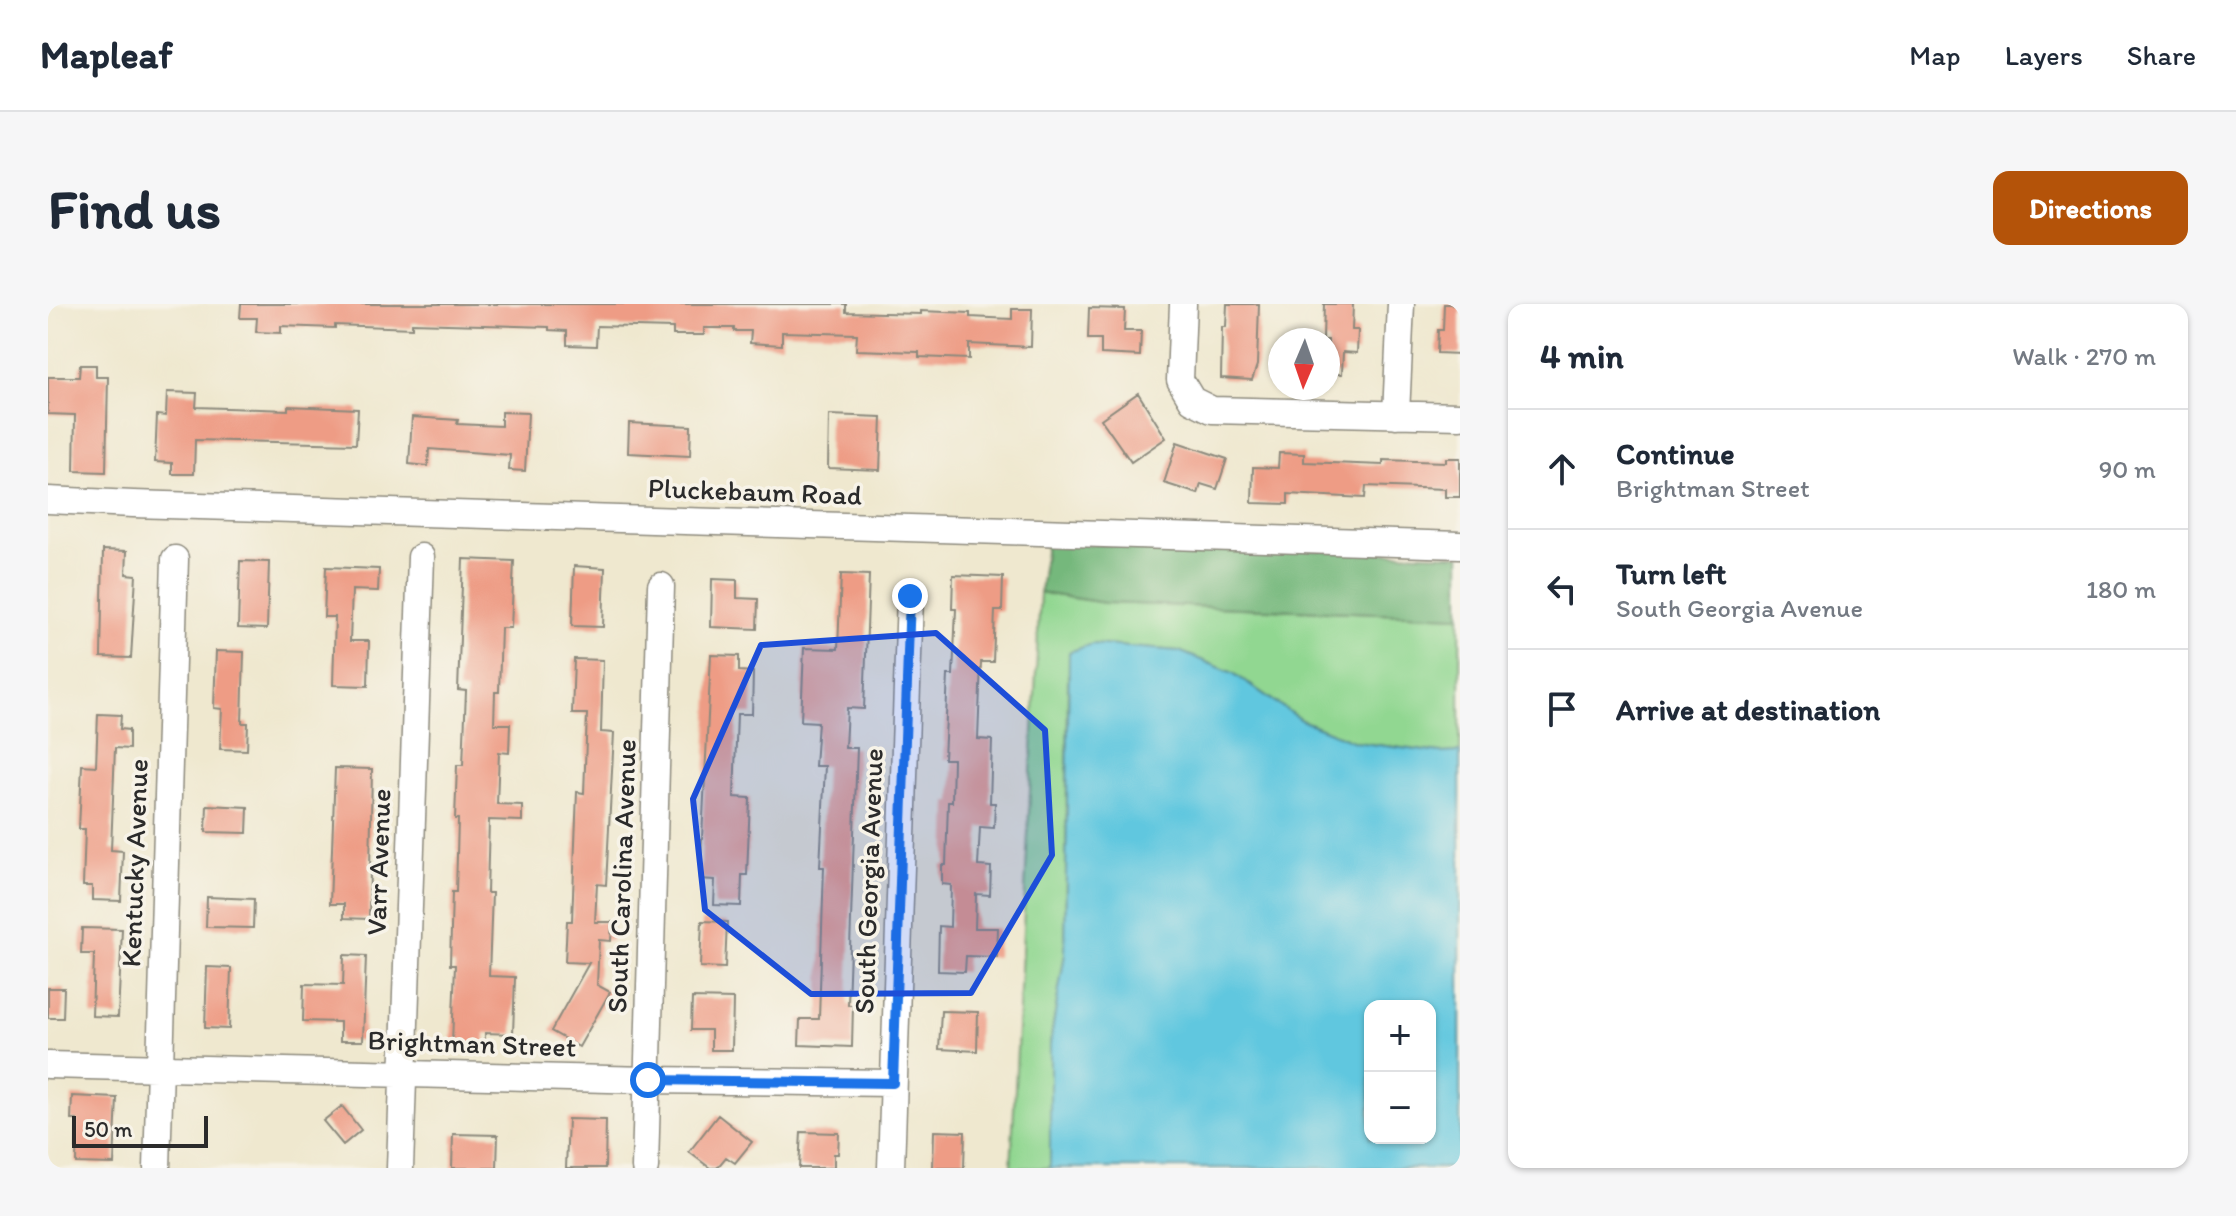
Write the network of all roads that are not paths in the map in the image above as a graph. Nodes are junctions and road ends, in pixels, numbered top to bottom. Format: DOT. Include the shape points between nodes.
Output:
graph roads {
  1 [pos="1183,304"];
  2 [pos="1401,304"];
  3 [pos="1396,415"];
  4 [pos="1460,416"];
  5 [pos="48,500"];
  6 [pos="1460,545"];
  7 [pos="421,557"];
  8 [pos="175,559"];
  9 [pos="661,586"];
  10 [pos="910,596"];
  11 [pos="48,1065"];
  12 [pos="160,1067"];
  13 [pos="403,1073"];
  14 [pos="648,1080"];
  15 [pos="893,1083"];
  16 [pos="157,1168"];
  17 [pos="400,1168"];
  18 [pos="645,1168"];
  19 [pos="891,1168"];
  1 -- 3 [label="street" via="1180,380 1192,400 1212,410"];
  2 -- 3 [label="street"];
  3 -- 4 [label="street"];
  5 -- 6 [label="street, Pluckebaum Road"];
  7 -- 13 [label="street, Varr Avenue"];
  8 -- 12 [label="street, Kentucky Avenue"];
  9 -- 14 [label="street, South Carolina Avenue"];
  10 -- 15 [label="street, South Georgia Avenue"];
  11 -- 12 [label="street, Brightman Street"];
  12 -- 13 [label="street, Brightman Street"];
  12 -- 16 [label="street, Kentucky Avenue"];
  13 -- 14 [label="street, Brightman Street"];
  13 -- 17 [label="street, Varr Avenue"];
  14 -- 15 [label="street, Brightman Street"];
  14 -- 18 [label="street, South Carolina Avenue"];
  15 -- 19 [label="street, South Georgia Avenue"];
}
